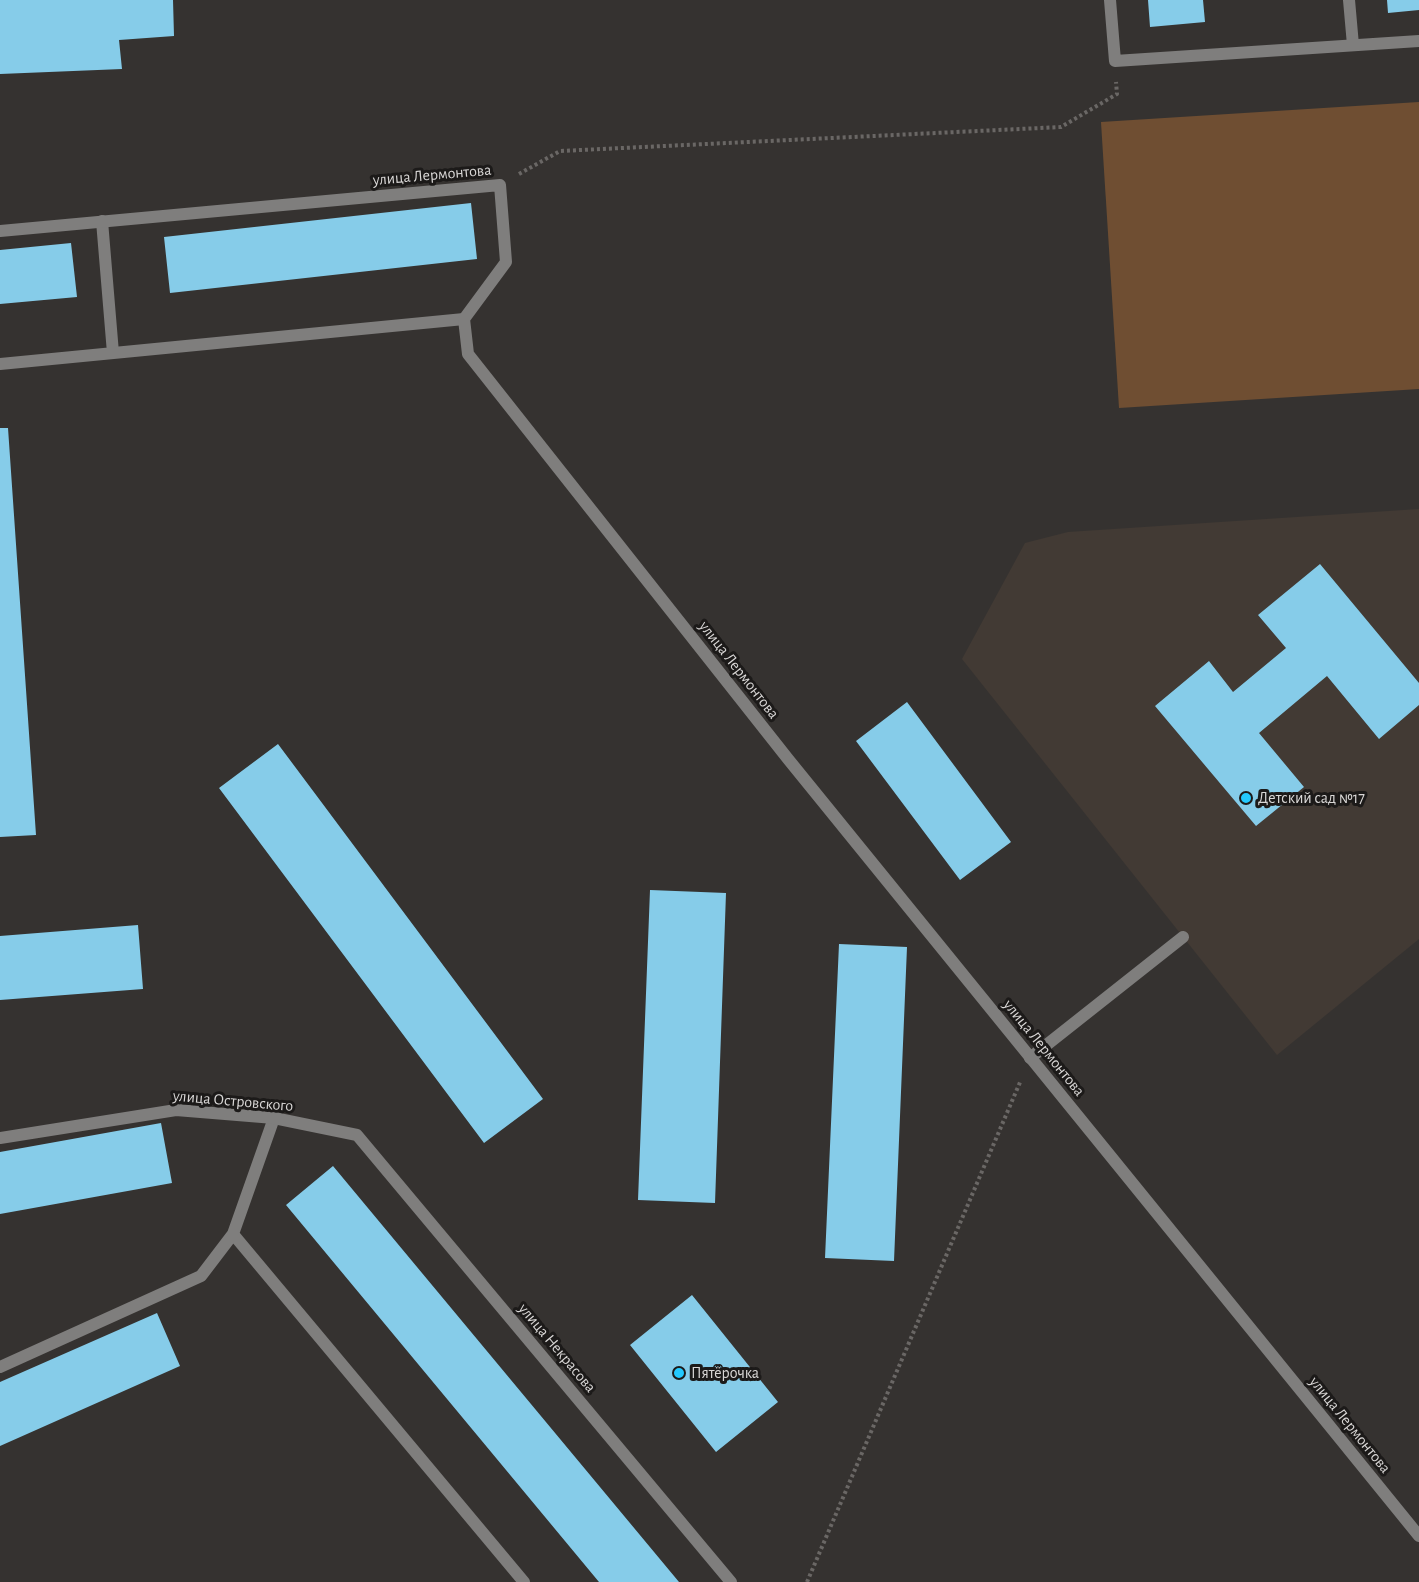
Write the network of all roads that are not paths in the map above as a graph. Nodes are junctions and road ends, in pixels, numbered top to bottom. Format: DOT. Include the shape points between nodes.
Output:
graph roads {
  1 [pos="1110,0"];
  2 [pos="1349,0"];
  3 [pos="1419,40"];
  4 [pos="1353,45"];
  5 [pos="102,221"];
  6 [pos="0,231"];
  7 [pos="464,319"];
  8 [pos="113,353"];
  9 [pos="0,364"];
  10 [pos="1183,937"];
  11 [pos="1030,1058"];
  12 [pos="274,1118"];
  13 [pos="357,1135"];
  14 [pos="0,1138"];
  15 [pos="233,1234"];
  16 [pos="0,1367"];
  17 [pos="1419,1536"];
  18 [pos="524,1582"];
  19 [pos="731,1582"];
  1 -- 4 [label="street" via="1115,61"];
  2 -- 4 [label="street"];
  3 -- 4 [label="street"];
  5 -- 6 [label="street, улица Лермонтова"];
  5 -- 7 [label="street, улица Лермонтова" via="500,185 506,262"];
  5 -- 8 [label="street"];
  7 -- 8 [label="street"];
  7 -- 11 [label="street, улица Лермонтова" via="468,354"];
  8 -- 9 [label="street"];
  10 -- 11 [label="street"];
  11 -- 17 [label="street, улица Лермонтова"];
  12 -- 13 [label="street, улица Островского"];
  12 -- 14 [label="street, улица Островского" via="176,1110"];
  12 -- 15 [label="street"];
  13 -- 19 [label="street, улица Некрасова"];
  15 -- 16 [label="street" via="201,1276"];
  15 -- 18 [label="street"];
}
